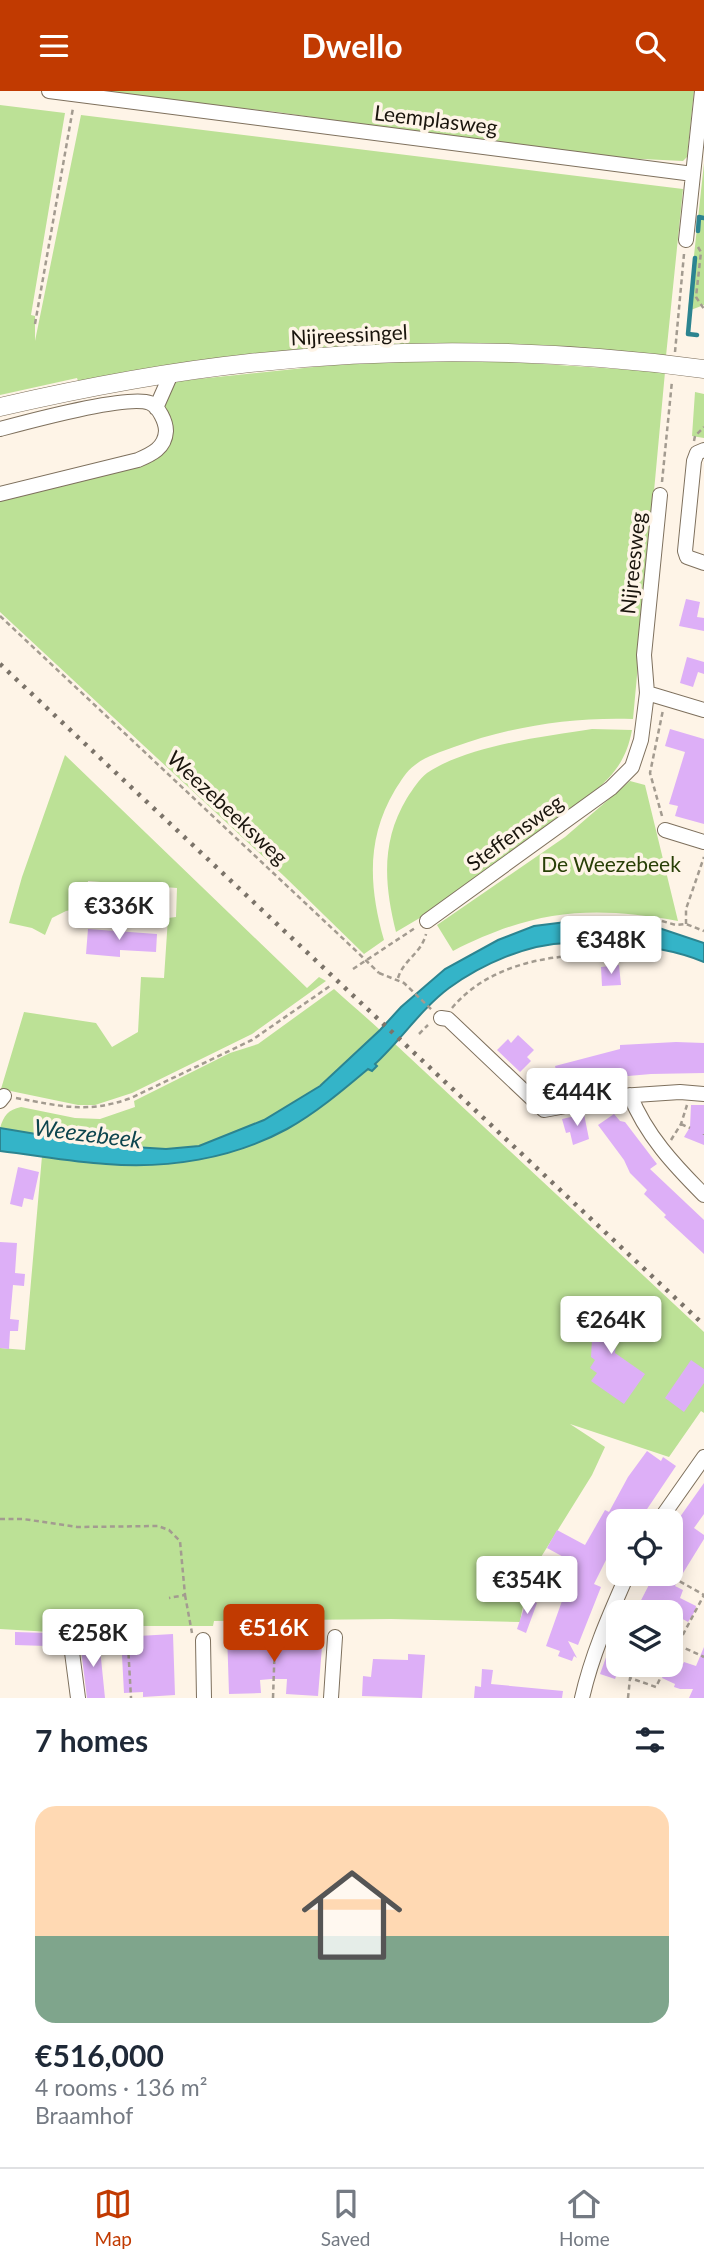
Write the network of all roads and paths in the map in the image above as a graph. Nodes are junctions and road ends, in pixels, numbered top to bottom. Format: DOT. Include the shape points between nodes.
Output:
graph roads {
  1 [pos="49,91"];
  2 [pos="702,91"];
  3 [pos="76,94"];
  4 [pos="693,174"];
  5 [pos="686,240"];
  6 [pos="704,309"];
  7 [pos="35,324"];
  8 [pos="675,352"];
  9 [pos="704,369"];
  10 [pos="171,374"];
  11 [pos="673,377"];
  12 [pos="0,407"];
  13 [pos="156,408"];
  14 [pos="0,429"];
  15 [pos="704,450"];
  16 [pos="0,494"];
  17 [pos="660,495"];
  18 [pos="704,563"];
  19 [pos="0,616"];
  20 [pos="647,693"];
  21 [pos="666,699"];
  22 [pos="704,710"];
  23 [pos="665,829"];
  24 [pos="704,842"];
  25 [pos="704,857"];
  26 [pos="427,921"];
  27 [pos="662,921"];
  28 [pos="686,924"];
  29 [pos="704,931"];
  30 [pos="622,957"];
  31 [pos="353,969"];
  32 [pos="398,979"];
  33 [pos="330,986"];
  34 [pos="440,1017"];
  35 [pos="687,1093"];
  36 [pos="704,1094"];
  37 [pos="630,1095"];
  38 [pos="2,1099"];
  39 [pos="681,1124"];
  40 [pos="690,1128"];
  41 [pos="661,1149"];
  42 [pos="704,1195"];
  43 [pos="704,1457"];
  44 [pos="667,1509"];
  45 [pos="0,1519"];
  46 [pos="683,1583"];
  47 [pos="622,1586"];
  48 [pos="185,1595"];
  49 [pos="169,1598"];
  50 [pos="683,1634"];
  51 [pos="71,1637"];
  52 [pos="335,1637"];
  53 [pos="203,1640"];
  54 [pos="275,1640"];
  55 [pos="128,1645"];
  56 [pos="683,1648"];
  57 [pos="704,1657"];
  58 [pos="661,1677"];
  59 [pos="78,1698"];
  60 [pos="131,1698"];
  61 [pos="204,1698"];
  62 [pos="273,1698"];
  63 [pos="331,1698"];
  64 [pos="582,1698"];
  65 [pos="628,1698"];
  1 -- 3 [label="street, Leemplasweg"];
  2 -- 4 [label="street"];
  3 -- 4 [label="street, Leemplasweg"];
  3 -- 7 [label="path"];
  4 -- 5 [label="street"];
  5 -- 6 [label="path" via="701,252 696,297"];
  5 -- 8 [label="path"];
  9 -- 10 [label="main road, Nijreessingel" via="509,353 412,353 250,363"];
  10 -- 12 [label="main road, Nijreessingel"];
  10 -- 13 [label="street"];
  11 -- 17 [label="path, Nijreesweg"];
  13 -- 14 [label="street" via="135,401"];
  13 -- 16 [label="street" via="166,429 155,453"];
  15 -- 18 [label="street" via="694,461 685,551 687,557"];
  17 -- 20 [label="street, Nijreesweg" via="644,655"];
  19 -- 32 [label="path, Weezebeeksweg, bridge" via="379,973"];
  20 -- 21 [label="street"];
  20 -- 26 [label="street, Steffensweg" via="632,767 600,796"];
  21 -- 22 [label="street"];
  21 -- 23 [label="path" via="649,773"];
  23 -- 24 [label="street"];
  25 -- 28 [label="path" via="686,909"];
  26 -- 31 [label="path"];
  26 -- 32 [label="path" via="424,941"];
  27 -- 28 [label="path"];
  28 -- 29 [label="path"];
  30 -- 34 [label="path" via="597,954 539,960 507,970 477,985"];
  32 -- 34 [label="path, Weezebeeksweg"];
  33 -- 38 [label="path" via="251,1040 114,1104 79,1109"];
  34 -- 37 [label="street" via="448,1019 544,1110"];
  35 -- 36 [label="street"];
  35 -- 37 [label="street"];
  35 -- 39 [label="path"];
  37 -- 41 [label="street"];
  39 -- 40 [label="path"];
  39 -- 41 [label="path"];
  41 -- 42 [label="street"];
  43 -- 44 [label="street"];
  45 -- 48 [label="path" via="169,1529 180,1541"];
  46 -- 50 [label="path" via="704,1595"];
  47 -- 64 [label="street"];
  48 -- 49 [label="path"];
  48 -- 53 [label="path" via="193,1635"];
  51 -- 59 [label="street"];
  52 -- 63 [label="street"];
  53 -- 61 [label="street"];
  54 -- 62 [label="path"];
  55 -- 60 [label="path"];
  56 -- 57 [label="path"];
  58 -- 65 [label="path" via="656,1687 630,1678"];
}
